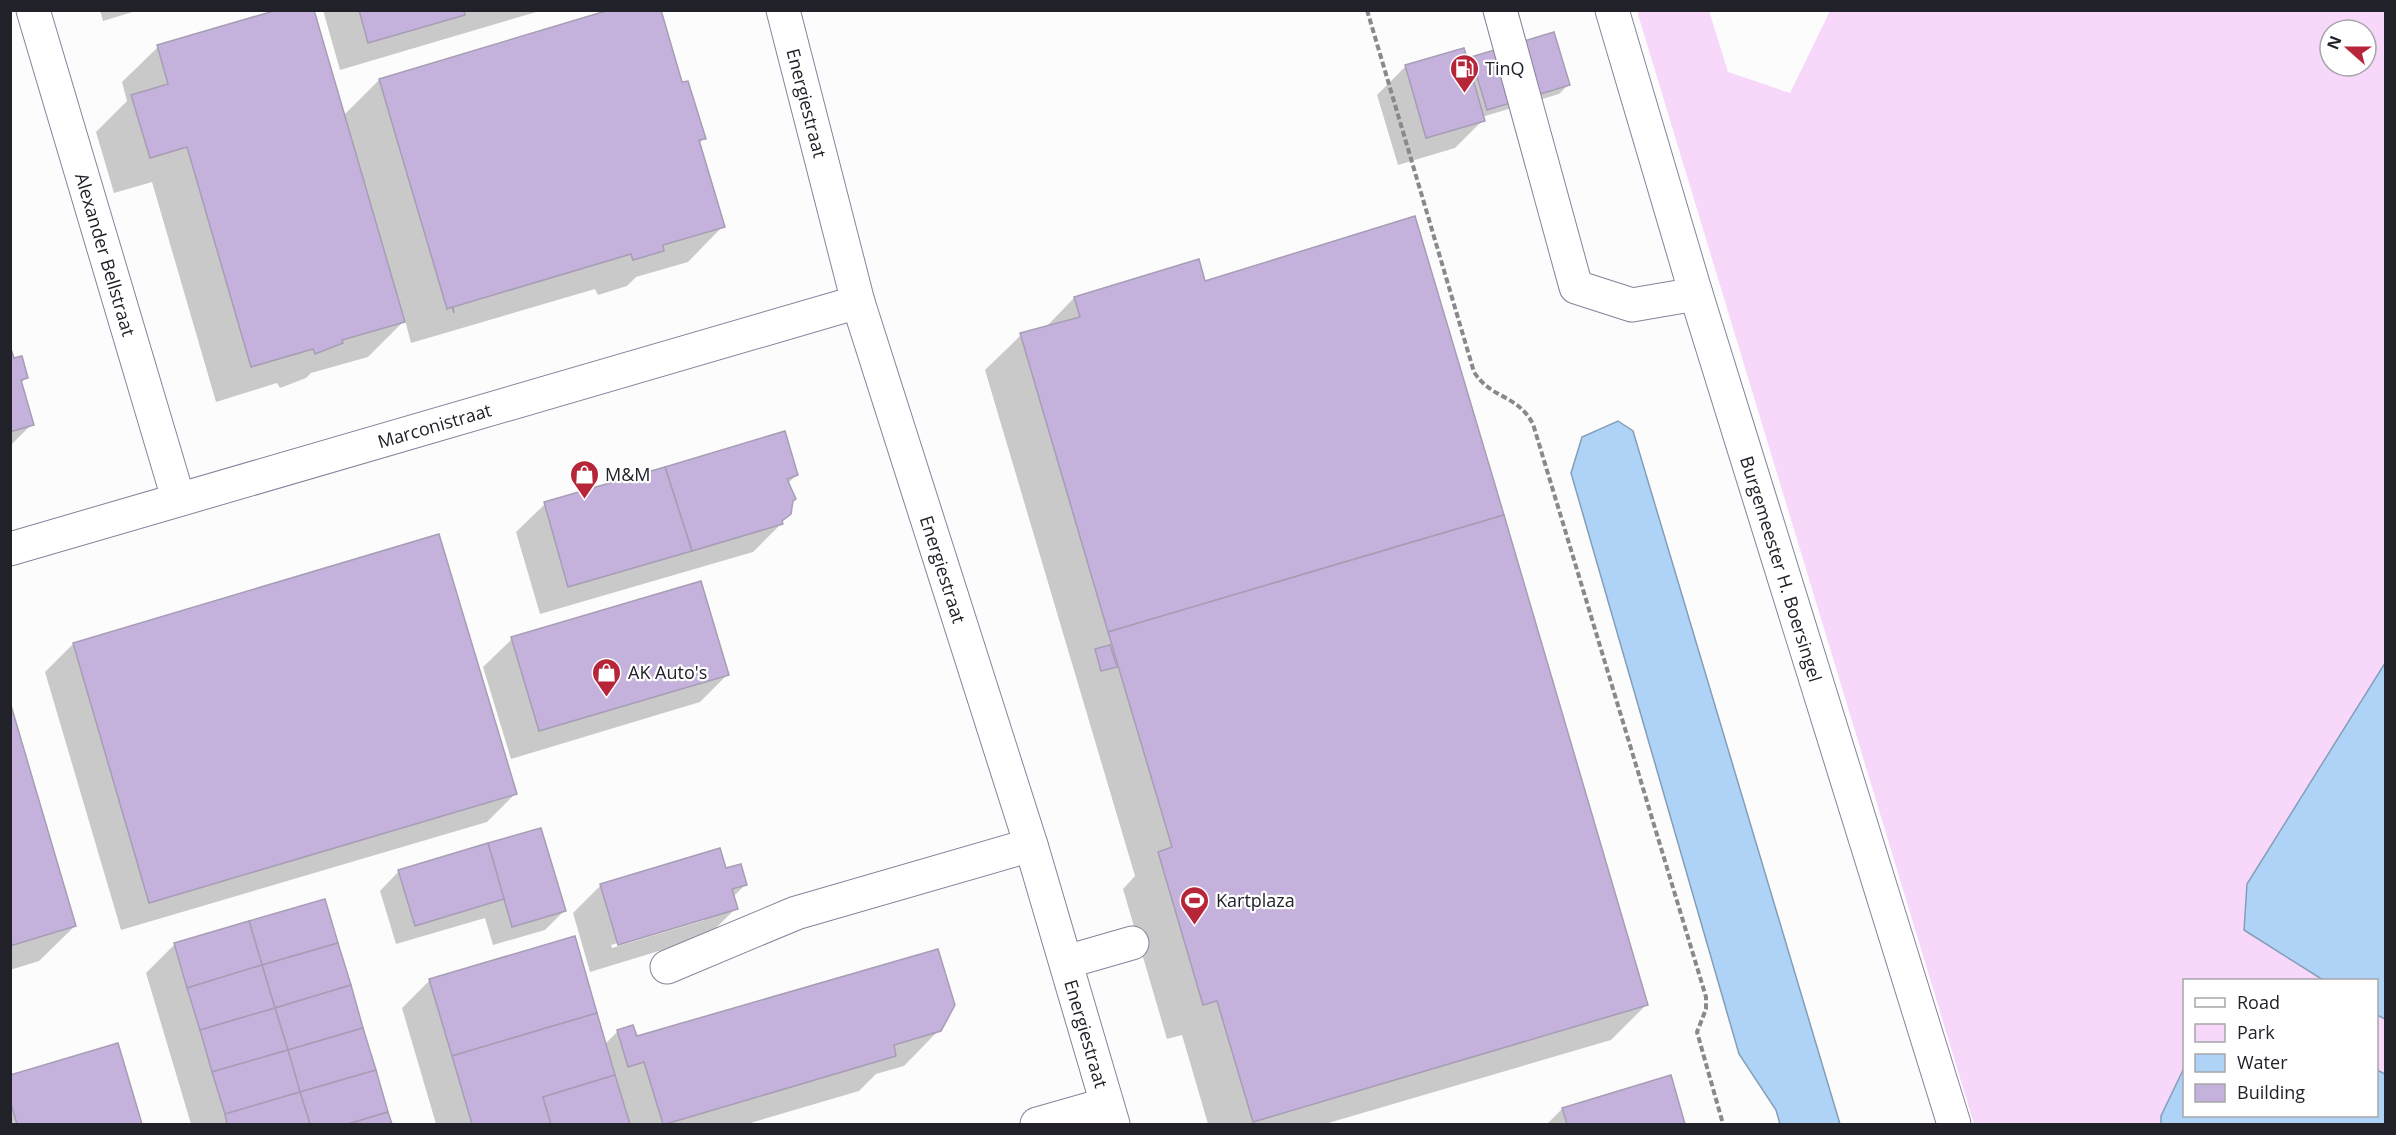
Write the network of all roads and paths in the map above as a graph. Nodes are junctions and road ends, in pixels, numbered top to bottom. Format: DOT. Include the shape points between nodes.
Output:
graph roads {
  1 [pos="33,10"];
  2 [pos="783,10"];
  3 [pos="1367,10"];
  4 [pos="1500,10"];
  5 [pos="1612,10"];
  6 [pos="1696,294"];
  7 [pos="858,302"];
  8 [pos="178,498"];
  9 [pos="10,549"];
  10 [pos="1031,844"];
  11 [pos="1132,943"];
  12 [pos="1066,962"];
  13 [pos="668,967"];
  14 [pos="1110,1114"];
  15 [pos="1037,1125"];
  16 [pos="1723,1125"];
  17 [pos="1954,1125"];
  1 -- 8 [label="street, Alexander Bellstraat"];
  2 -- 7 [label="street, Energiestraat"];
  3 -- 16 [label="path" via="1474,372 1482,384 1520,405 1533,424 1706,997 1697,1032"];
  4 -- 6 [label="street" via="1576,287 1632,305"];
  5 -- 6 [label="street, Burgemeester H. Boersingel"];
  6 -- 17 [label="street, Burgemeester H. Boersingel"];
  7 -- 8 [label="street, Marconistraat"];
  7 -- 10 [label="street, Energiestraat"];
  8 -- 9 [label="street, Marconistraat"];
  10 -- 12 [label="street, Energiestraat"];
  10 -- 13 [label="street" via="796,913"];
  11 -- 12 [label="street"];
  12 -- 14 [label="street, Energiestraat"];
  14 -- 15 [label="street"];
}
